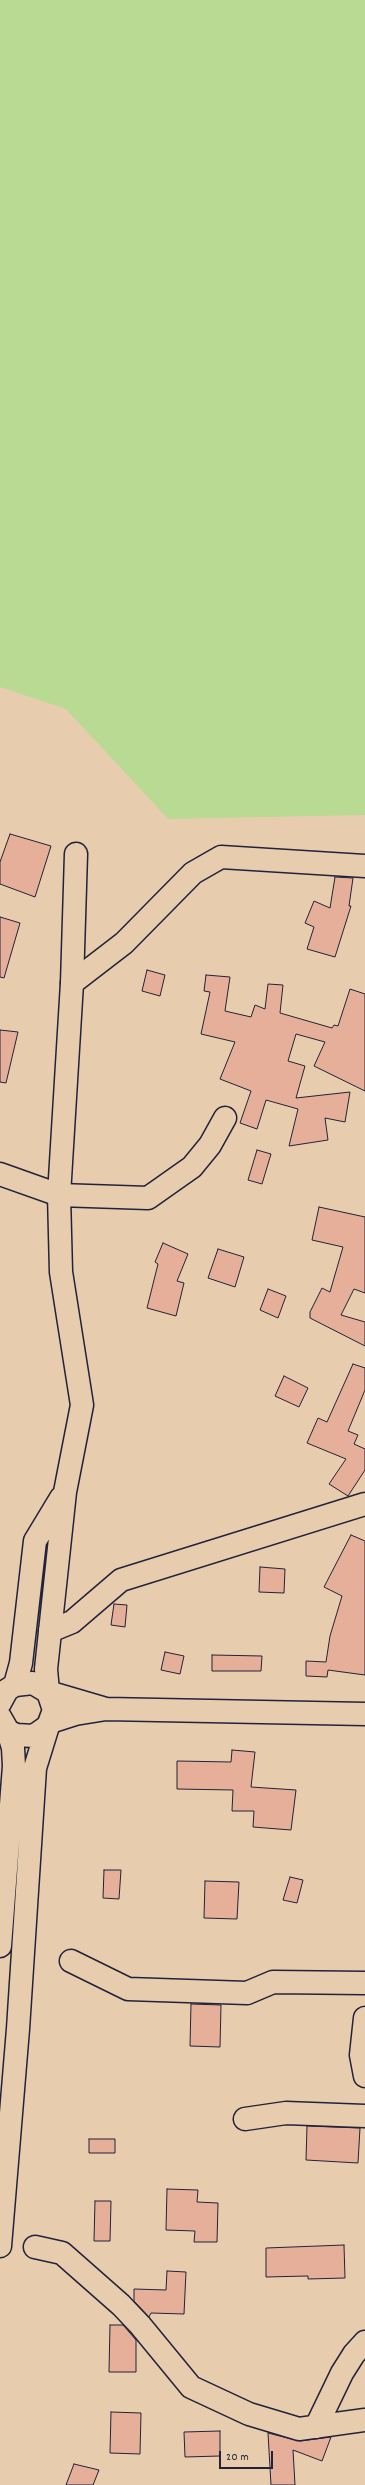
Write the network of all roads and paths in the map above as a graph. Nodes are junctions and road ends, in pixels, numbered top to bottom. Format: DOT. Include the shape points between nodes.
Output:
graph roads {
  1 [pos="76,854"];
  2 [pos="365,866"];
  3 [pos="72,983"];
  4 [pos="225,1118"];
  5 [pos="0,1174"];
  6 [pos="59,1195"];
  7 [pos="65,1492"];
  8 [pos="365,1504"];
  9 [pos="50,1631"];
  10 [pos="48,1692"];
  11 [pos="4,1708"];
  12 [pos="106,1709"];
  13 [pos="365,1714"];
  14 [pos="49,1724"];
  15 [pos="0,1946"];
  16 [pos="71,1961"];
  17 [pos="365,1983"];
  18 [pos="365,2018"];
  19 [pos="365,2076"];
  20 [pos="365,2116"];
  21 [pos="245,2119"];
  22 [pos="0,2246"];
  23 [pos="35,2247"];
  24 [pos="365,2342"];
  25 [pos="365,2420"];
  26 [pos="316,2427"];
  1 -- 3 [label="street"];
  2 -- 3 [label="street" via="221,857 193,873 124,943"];
  3 -- 6 [label="street"];
  4 -- 6 [label="street" via="210,1145 192,1167 148,1198"];
  5 -- 6 [label="street"];
  6 -- 7 [label="street" via="61,1272 82,1405"];
  7 -- 9 [label="street"];
  7 -- 11 [label="street" via="35,1541 21,1663"];
  8 -- 9 [label="street" via="121,1580 72,1622"];
  9 -- 10 [label="street" via="46,1669"];
  10 -- 11 [label="street" via="33,1683"];
  10 -- 12 [label="street"];
  10 -- 14 [label="street" via="54,1710"];
  11 -- 14 [label="street" via="25,1737 38,1734"];
  11 -- 15 [label="street" via="13,1748 14,1766"];
  12 -- 13 [label="street"];
  12 -- 14 [label="street" via="75,1714"];
  14 -- 22 [label="street" via="35,1768 18,2029"];
  16 -- 17 [label="street" via="128,1990 247,1993 273,1982"];
  18 -- 19 [label="street" via="361,2055"];
  20 -- 21 [label="street" via="286,2112"];
  23 -- 26 [label="street" via="62,2253 121,2305 191,2387 249,2414 299,2429"];
  24 -- 26 [label="street" via="346,2367"];
  25 -- 26 [label="street"];
}
